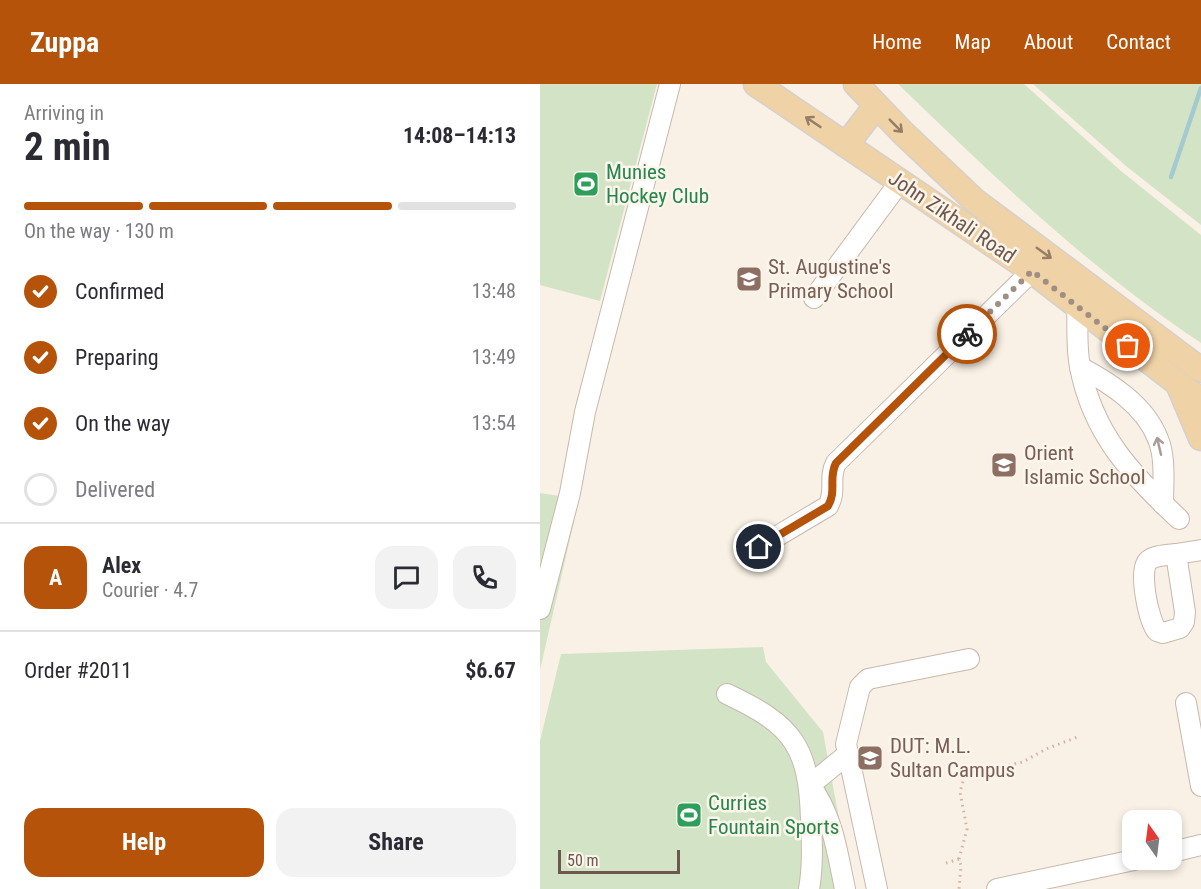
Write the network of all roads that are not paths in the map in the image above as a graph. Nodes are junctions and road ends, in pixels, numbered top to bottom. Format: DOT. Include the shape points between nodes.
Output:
graph roads {
  1 [pos="670,84"];
  2 [pos="756,84"];
  3 [pos="856,84"];
  4 [pos="876,106"];
  5 [pos="846,145"];
  6 [pos="899,183"];
  7 [pos="1032,271"];
  8 [pos="814,298"];
  9 [pos="1077,307"];
  10 [pos="1080,367"];
  11 [pos="1201,370"];
  12 [pos="1179,386"];
  13 [pos="1201,401"];
  14 [pos="1201,438"];
  15 [pos="1163,504"];
  16 [pos="1179,519"];
  17 [pos="759,547"];
  18 [pos="1201,550"];
  19 [pos="1176,554"];
  20 [pos="540,609"];
  21 [pos="969,659"];
  22 [pos="727,694"];
  23 [pos="1186,703"];
  24 [pos="848,754"];
  25 [pos="810,785"];
  26 [pos="1201,786"];
  27 [pos="1201,845"];
  28 [pos="1182,850"];
  29 [pos="839,862"];
  30 [pos="1122,863"];
  31 [pos="811,866"];
  32 [pos="809,889"];
  33 [pos="845,889"];
  34 [pos="877,889"];
  35 [pos="997,889"];
  1 -- 20 [label="lane" via="580,411 570,492"];
  5 -- 2 [label="main road, John Zikhali Road, one-way"];
  3 -- 4 [label="main road, John Zikhali Road"];
  4 -- 5 [label="main road"];
  4 -- 11 [label="main road, John Zikhali Road, one-way" via="975,201"];
  5 -- 6 [label="main road, John Zikhali Road"];
  6 -- 7 [label="main road, John Zikhali Road"];
  6 -- 8 [label="lane"];
  7 -- 9 [label="main road, John Zikhali Road"];
  7 -- 17 [label="lane" via="836,463 832,475 834,497 828,506"];
  9 -- 10 [label="lane"];
  9 -- 12 [label="main road, John Zikhali Road"];
  10 -- 15 [label="lane" via="1095,412 1121,461"];
  15 -- 10 [label="lane, one-way" via="1159,440 1150,424 1118,389"];
  12 -- 13 [label="main road, John Zikhali Road"];
  12 -- 14 [label="main road"];
  15 -- 16 [label="lane"];
  18 -- 19 [label="lane"];
  21 -- 24 [label="lane" via="864,681 847,733"];
  22 -- 25 [label="lane" via="761,710 793,740"];
  23 -- 26 [label="lane"];
  24 -- 25 [label="lane"];
  24 -- 34 [label="lane"];
  25 -- 29 [label="lane" via="827,811"];
  25 -- 31 [label="lane"];
  27 -- 28 [label="lane"];
  29 -- 31 [label="lane"];
  29 -- 33 [label="lane"];
  30 -- 35 [label="lane"];
  31 -- 32 [label="lane"];
}
